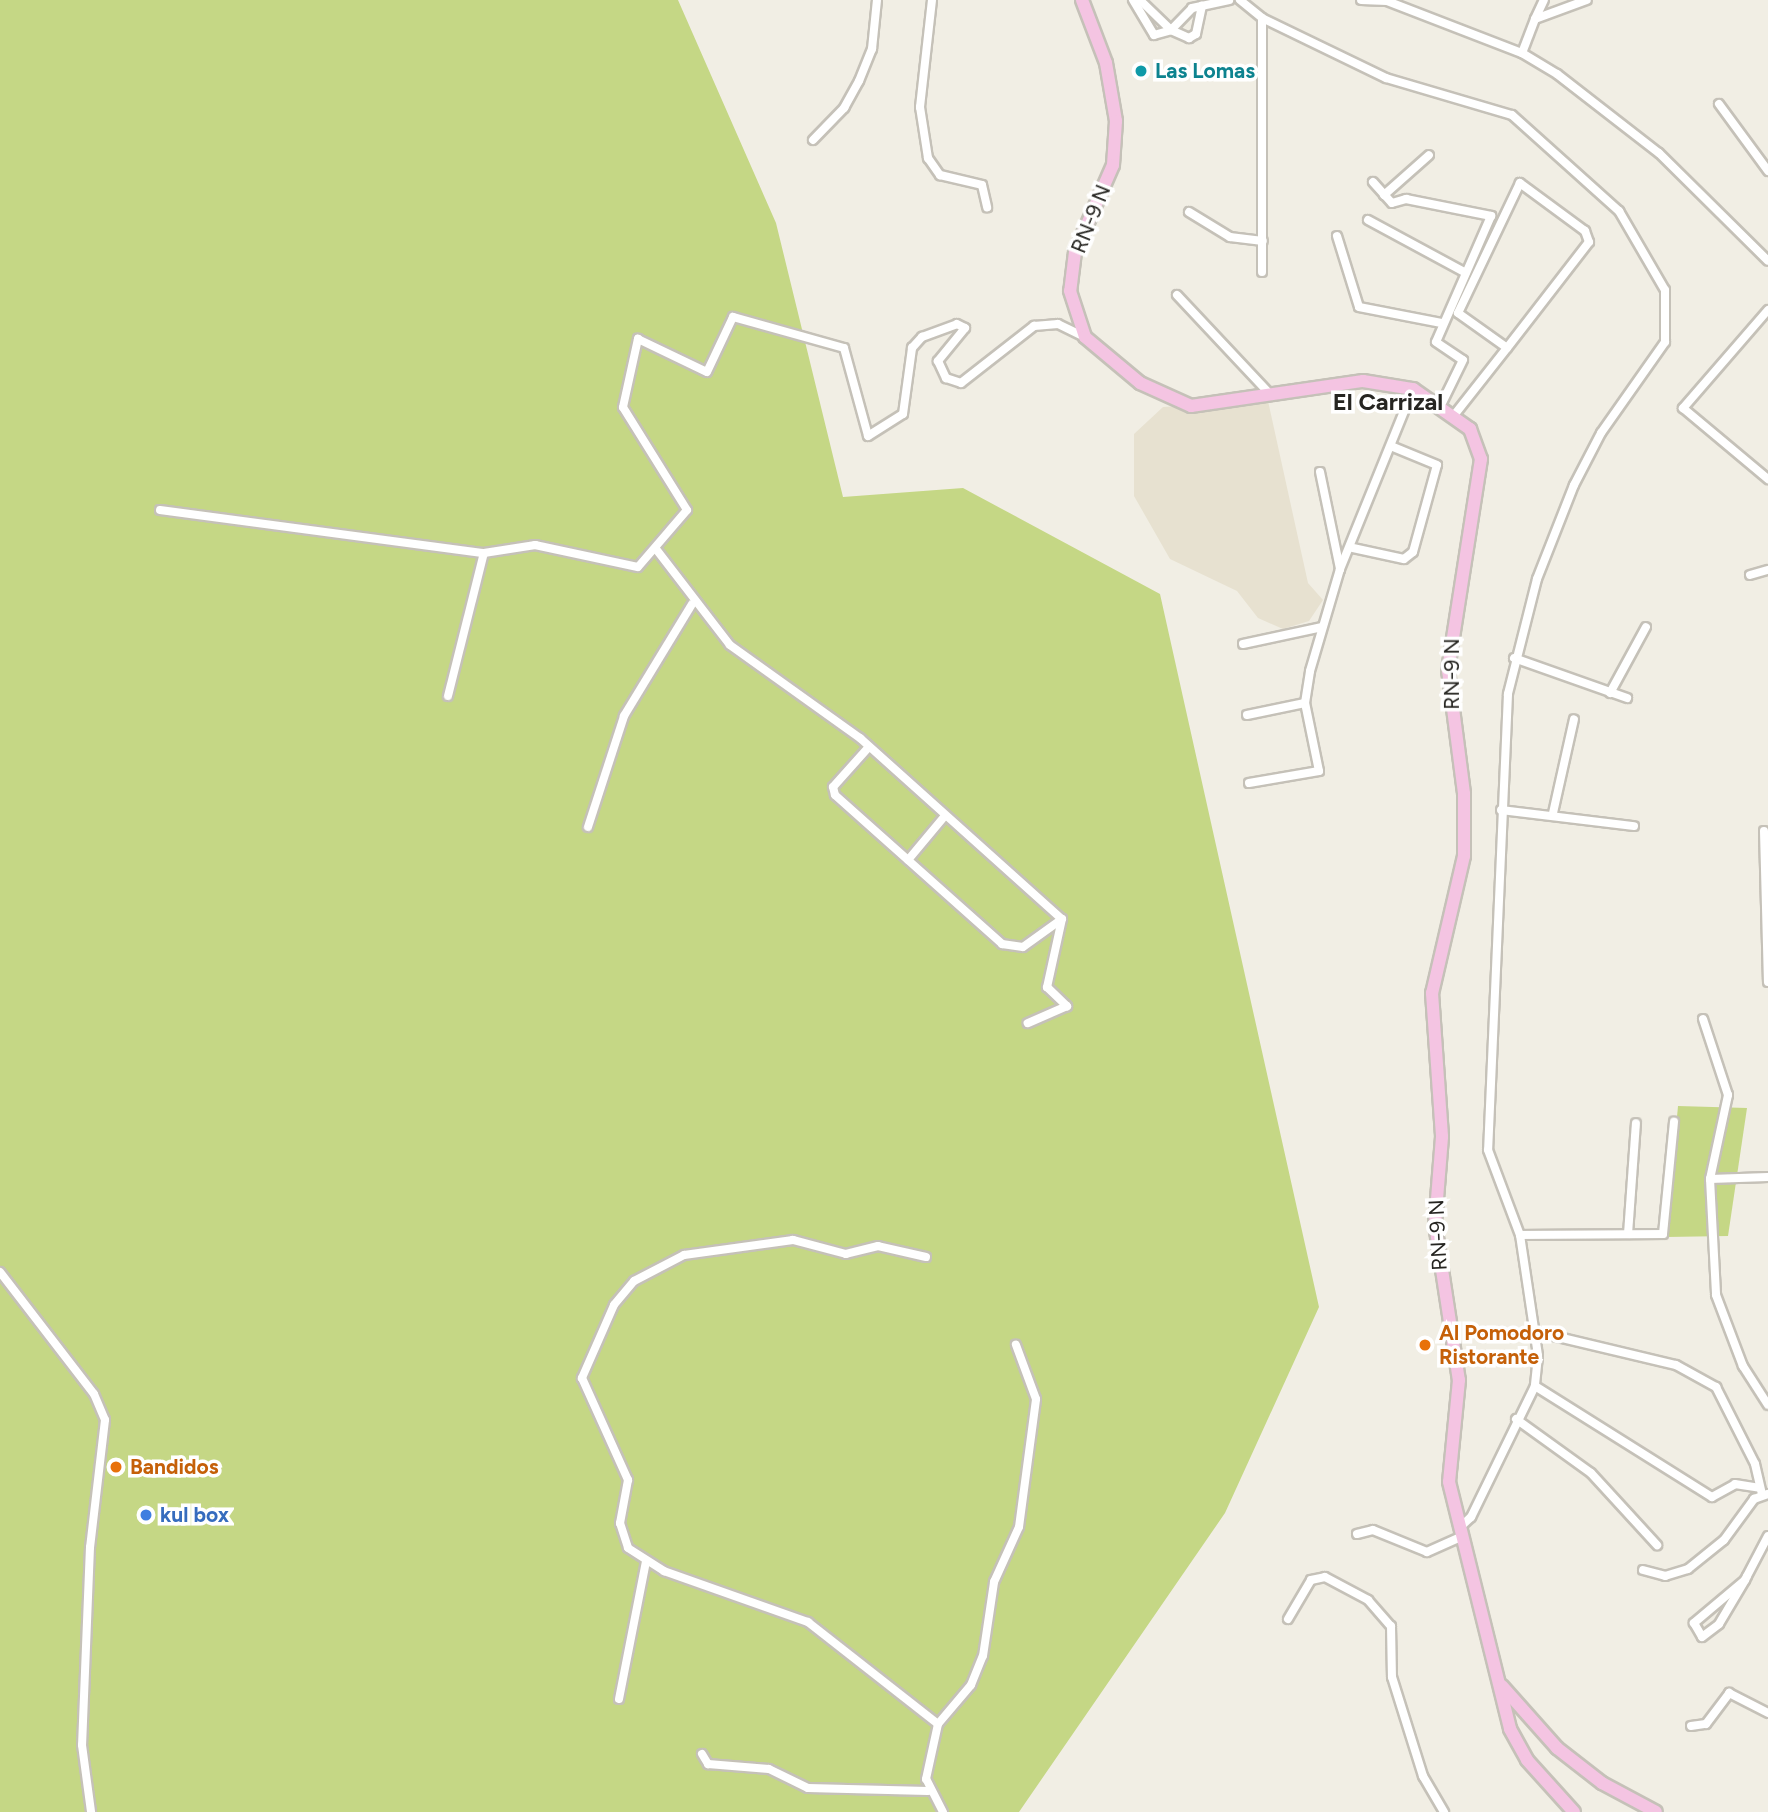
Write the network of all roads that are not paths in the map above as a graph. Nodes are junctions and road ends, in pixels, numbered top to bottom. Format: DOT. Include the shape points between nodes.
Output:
graph roads {
  1 [pos="877,0"];
  2 [pos="932,0"];
  3 [pos="1082,0"];
  4 [pos="1133,0"];
  5 [pos="1140,0"];
  6 [pos="1229,0"];
  7 [pos="1240,0"];
  8 [pos="1361,0"];
  9 [pos="1544,0"];
  10 [pos="1587,0"];
  11 [pos="1202,6"];
  12 [pos="1262,18"];
  13 [pos="1535,19"];
  14 [pos="1171,30"];
  15 [pos="1522,53"];
  16 [pos="1718,104"];
  17 [pos="813,140"];
  18 [pos="1429,155"];
  19 [pos="1768,171"];
  20 [pos="1373,182"];
  21 [pos="1384,195"];
  22 [pos="987,207"];
  23 [pos="1189,212"];
  24 [pos="1368,220"];
  25 [pos="1336,236"];
  26 [pos="1263,241"];
  27 [pos="1768,261"];
  28 [pos="1262,272"];
  29 [pos="1466,273"];
  30 [pos="1177,295"];
  31 [pos="1768,310"];
  32 [pos="1441,323"];
  33 [pos="1085,337"];
  34 [pos="1507,348"];
  35 [pos="1413,389"];
  36 [pos="1269,393"];
  37 [pos="1441,404"];
  38 [pos="1455,414"];
  39 [pos="1391,446"];
  40 [pos="1320,472"];
  41 [pos="1768,479"];
  42 [pos="160,510"];
  43 [pos="1353,548"];
  44 [pos="656,549"];
  45 [pos="484,553"];
  46 [pos="1340,569"];
  47 [pos="1768,569"];
  48 [pos="1750,575"];
  49 [pos="692,604"];
  50 [pos="1322,627"];
  51 [pos="1646,627"];
  52 [pos="1243,644"];
  53 [pos="1514,658"];
  54 [pos="1610,693"];
  55 [pos="448,695"];
  56 [pos="1627,698"];
  57 [pos="1305,703"];
  58 [pos="1247,715"];
  59 [pos="1574,719"];
  60 [pos="867,749"];
  61 [pos="1249,783"];
  62 [pos="1502,810"];
  63 [pos="1553,813"];
  64 [pos="944,817"];
  65 [pos="1634,826"];
  66 [pos="588,827"];
  67 [pos="1764,831"];
  68 [pos="908,860"];
  69 [pos="1062,919"];
  70 [pos="1768,982"];
  71 [pos="1703,1019"];
  72 [pos="1028,1023"];
  73 [pos="1674,1122"];
  74 [pos="1636,1123"];
  75 [pos="1768,1177"];
  76 [pos="1710,1179"];
  77 [pos="1628,1234"];
  78 [pos="1520,1235"];
  79 [pos="926,1257"];
  80 [pos="0,1272"];
  81 [pos="1537,1332"];
  82 [pos="1016,1345"];
  83 [pos="1535,1386"];
  84 [pos="1768,1405"];
  85 [pos="1516,1419"];
  86 [pos="1764,1492"];
  87 [pos="1357,1534"];
  88 [pos="1458,1534"];
  89 [pos="1768,1536"];
  90 [pos="1657,1545"];
  91 [pos="646,1562"];
  92 [pos="1643,1570"];
  93 [pos="1745,1580"];
  94 [pos="1288,1619"];
  95 [pos="1502,1686"];
  96 [pos="619,1699"];
  97 [pos="1768,1713"];
  98 [pos="938,1724"];
  99 [pos="1691,1726"];
  100 [pos="702,1754"];
  101 [pos="928,1791"];
  102 [pos="91,1812"];
  103 [pos="943,1812"];
  104 [pos="1444,1812"];
  105 [pos="1574,1812"];
  106 [pos="1656,1812"];
  1 -- 17 [label="street" via="872,49 859,80 844,108"];
  2 -- 22 [label="street" via="920,107 928,158 940,175 982,186"];
  3 -- 33 [label="main road, RN-9 N" via="1106,63 1116,121 1113,166 1075,252 1070,291"];
  4 -- 14 [label="street" via="1154,35"];
  5 -- 14 [label="street"];
  6 -- 11 [label="street"];
  7 -- 12 [label="street"];
  8 -- 15 [label="street" via="1387,1"];
  9 -- 13 [label="street"];
  10 -- 13 [label="street"];
  11 -- 14 [label="street"];
  11 -- 14 [label="street" via="1194,38"];
  12 -- 26 [label="street"];
  12 -- 53 [label="street" via="1386,78 1512,115 1619,211 1665,290 1665,342 1601,433 1574,485"];
  13 -- 15 [label="street"];
  15 -- 27 [label="street" via="1659,153"];
  16 -- 19 [label="street"];
  18 -- 21 [label="street"];
  20 -- 21 [label="street"];
  21 -- 29 [label="street" via="1392,202 1406,199 1491,216"];
  23 -- 26 [label="street" via="1230,237"];
  24 -- 29 [label="street"];
  25 -- 32 [label="street" via="1359,307"];
  26 -- 28 [label="street"];
  29 -- 32 [label="street"];
  30 -- 36 [label="street"];
  31 -- 41 [label="street" via="1683,408"];
  32 -- 37 [label="street" via="1436,345 1462,360"];
  33 -- 36 [label="main road, RN-9 N" via="1140,383 1180,404"];
  33 -- 44 [label="street" via="1058,324 1034,326 961,383 946,377 938,361 965,328 957,324 922,337 912,348 903,414 868,436 844,348 733,317 707,372 638,339 623,407 685,497 687,510"];
  34 -- 34 [label="street" via="1590,236 1520,183 1458,313"];
  34 -- 38 [label="street"];
  35 -- 36 [label="main road, RN-9 N" via="1363,381"];
  35 -- 37 [label="main road, RN-9 N"];
  35 -- 39 [label="street"];
  37 -- 38 [label="main road, RN-9 N"];
  38 -- 88 [label="main road, RN-9 N" via="1470,429 1481,459 1448,670 1464,794 1464,856 1433,993 1442,1137 1435,1224 1459,1380 1449,1482"];
  39 -- 43 [label="street"];
  39 -- 43 [label="street" via="1437,466 1413,552 1404,559"];
  40 -- 46 [label="street"];
  42 -- 45 [label="street"];
  43 -- 46 [label="street"];
  44 -- 45 [label="street" via="638,567 535,545"];
  44 -- 49 [label="street"];
  45 -- 55 [label="street"];
  46 -- 50 [label="street"];
  47 -- 48 [label="street"];
  49 -- 60 [label="street" via="730,645 860,738"];
  49 -- 66 [label="street" via="624,716"];
  50 -- 52 [label="street"];
  50 -- 57 [label="street"];
  51 -- 54 [label="street"];
  53 -- 54 [label="street"];
  53 -- 62 [label="street"];
  54 -- 56 [label="street"];
  57 -- 58 [label="street"];
  57 -- 61 [label="street" via="1319,771"];
  59 -- 63 [label="street"];
  60 -- 64 [label="street"];
  60 -- 68 [label="street" via="832,791"];
  62 -- 63 [label="street"];
  62 -- 78 [label="street" via="1488,1150"];
  63 -- 65 [label="street"];
  64 -- 68 [label="street"];
  64 -- 69 [label="street"];
  67 -- 70 [label="street"];
  68 -- 69 [label="street" via="1008,949 1023,947"];
  69 -- 72 [label="street" via="1047,987 1067,1006"];
  71 -- 76 [label="street" via="1728,1095"];
  73 -- 77 [label="street" via="1664,1233"];
  74 -- 77 [label="street"];
  75 -- 76 [label="street"];
  76 -- 84 [label="street" via="1716,1295 1743,1366"];
  77 -- 78 [label="street"];
  78 -- 81 [label="street"];
  79 -- 91 [label="street" via="878,1245 846,1254 793,1240 684,1255 634,1281 614,1305 582,1378 628,1480 622,1539"];
  80 -- 102 [label="street" via="94,1394 105,1420 90,1547 82,1745"];
  81 -- 83 [label="street"];
  81 -- 86 [label="street" via="1676,1365 1716,1387"];
  82 -- 98 [label="street" via="1036,1399 1019,1527 994,1582 983,1656 965,1694"];
  83 -- 85 [label="street"];
  83 -- 86 [label="street" via="1712,1497 1735,1483"];
  85 -- 88 [label="street" via="1471,1517"];
  85 -- 90 [label="street" via="1591,1473"];
  86 -- 92 [label="street" via="1724,1540 1688,1569 1665,1576"];
  87 -- 88 [label="street" via="1373,1530 1427,1552"];
  88 -- 95 [label="main road, RN-9 N"];
  89 -- 93 [label="street"];
  91 -- 96 [label="street"];
  91 -- 98 [label="street" via="808,1622"];
  93 -- 93 [label="street" via="1694,1623 1702,1637 1719,1624"];
  94 -- 104 [label="street" via="1311,1580 1325,1577 1368,1600 1391,1626 1392,1677 1423,1776"];
  95 -- 105 [label="main road, RN-9 N" via="1510,1729 1527,1760"];
  95 -- 106 [label="main road" via="1557,1748 1602,1783"];
  97 -- 99 [label="street" via="1729,1693 1706,1724"];
  98 -- 101 [label="street"];
  100 -- 101 [label="street" via="708,1764 769,1769 808,1788"];
  101 -- 103 [label="street"];
}
